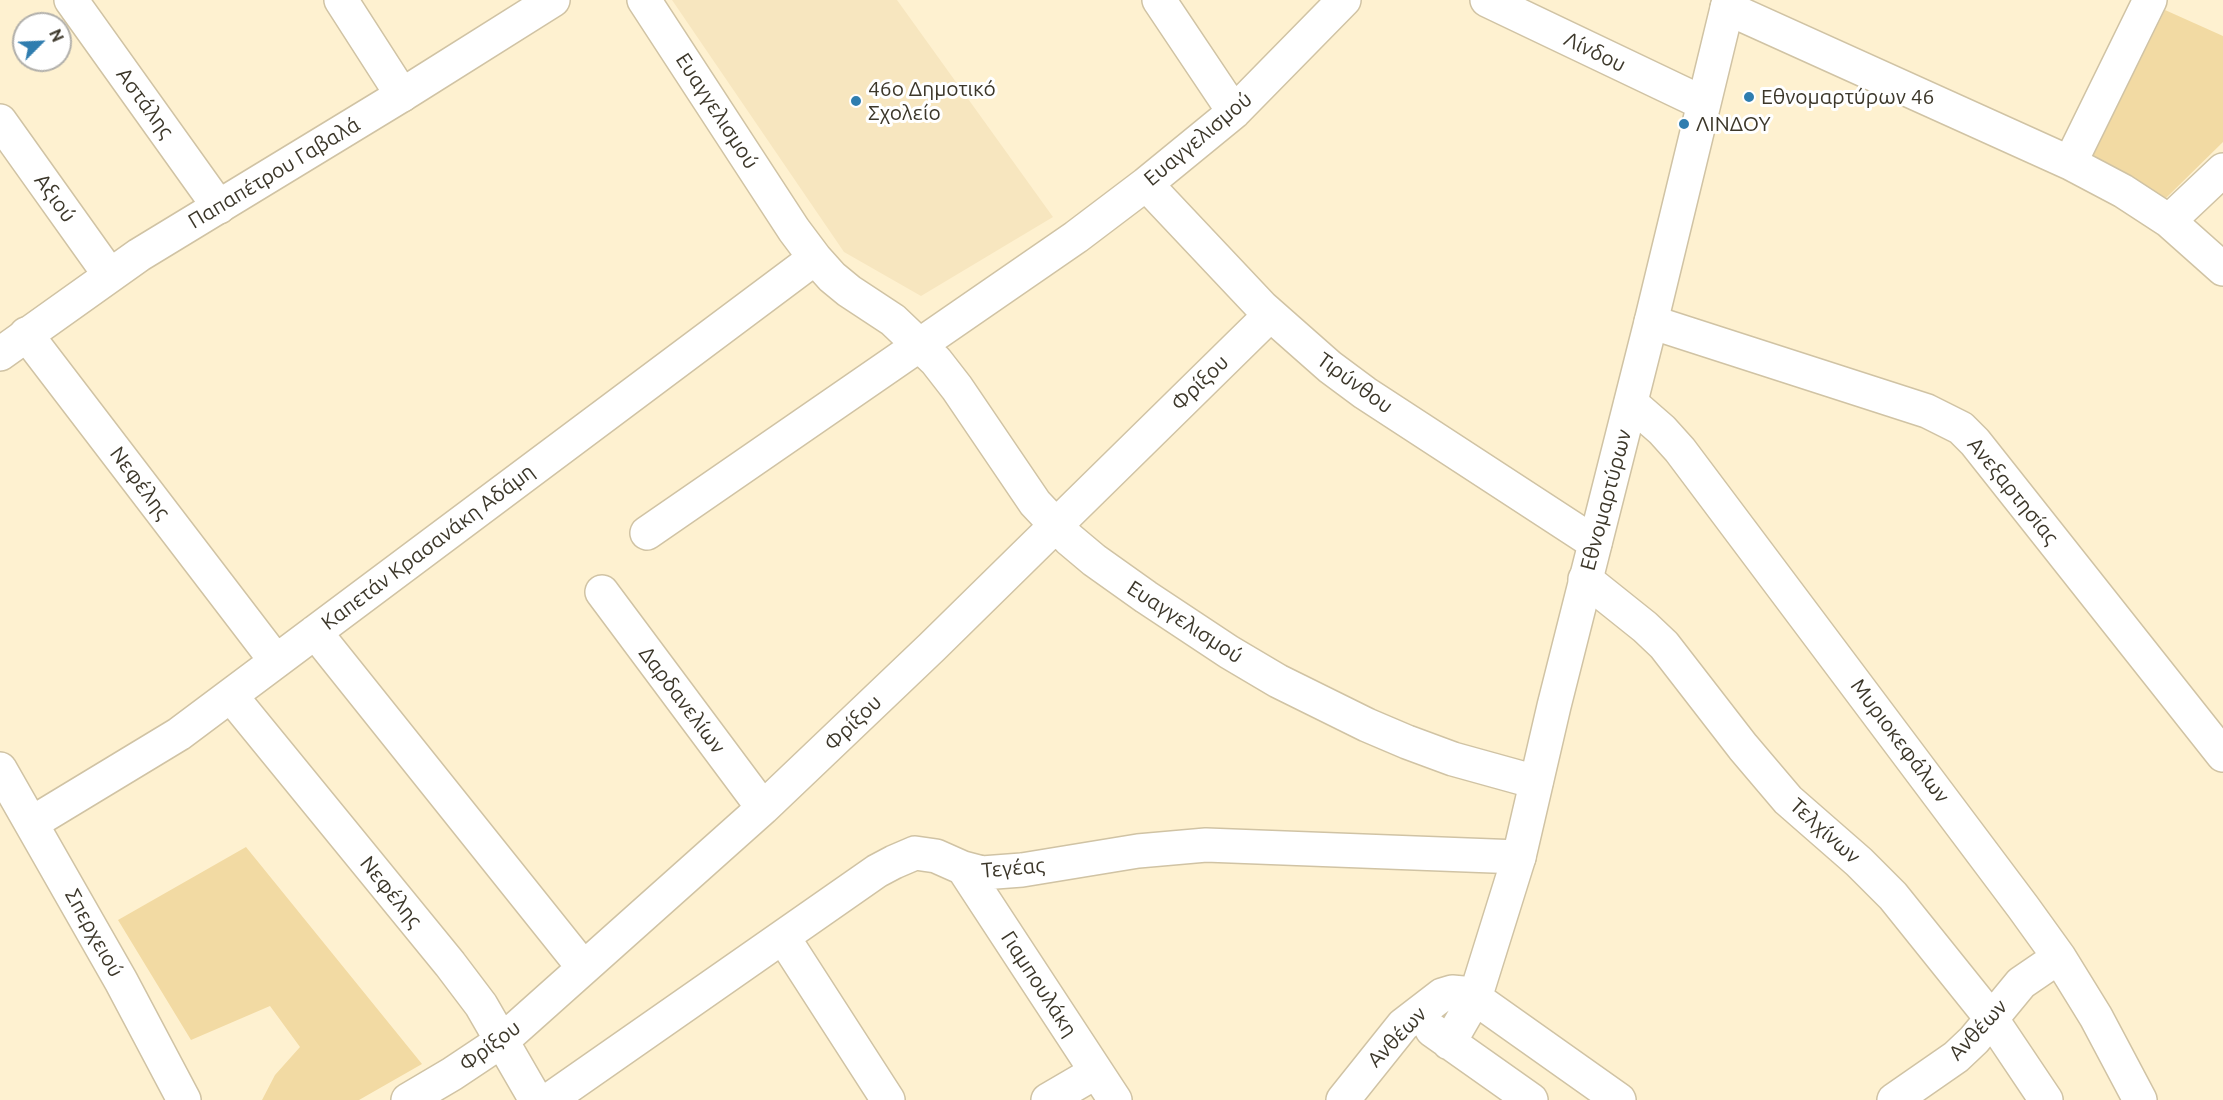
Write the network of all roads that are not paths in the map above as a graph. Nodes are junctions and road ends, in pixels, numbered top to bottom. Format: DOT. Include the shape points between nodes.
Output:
graph roads {
  1 [pos="71,0"];
  2 [pos="341,0"];
  3 [pos="553,0"];
  4 [pos="644,0"];
  5 [pos="1159,0"];
  6 [pos="1344,0"];
  7 [pos="1487,0"];
  8 [pos="2150,0"];
  9 [pos="1728,4"];
  10 [pos="402,95"];
  11 [pos="1703,103"];
  12 [pos="1234,112"];
  13 [pos="0,121"];
  14 [pos="2070,163"];
  15 [pos="2223,170"];
  16 [pos="1146,184"];
  17 [pos="219,207"];
  18 [pos="2169,221"];
  19 [pos="815,258"];
  20 [pos="2223,269"];
  21 [pos="109,274"];
  22 [pos="1270,315"];
  23 [pos="1652,322"];
  24 [pos="26,334"];
  25 [pos="920,344"];
  26 [pos="0,354"];
  27 [pos="1631,403"];
  28 [pos="1055,525"];
  29 [pos="648,533"];
  30 [pos="1595,543"];
  31 [pos="1585,579"];
  32 [pos="602,592"];
  33 [pos="315,632"];
  34 [pos="276,661"];
  35 [pos="231,696"];
  36 [pos="2223,755"];
  37 [pos="0,769"];
  38 [pos="1536,782"];
  39 [pos="763,808"];
  40 [pos="32,823"];
  41 [pos="1519,857"];
  42 [pos="963,868"];
  43 [pos="783,937"];
  44 [pos="2059,957"];
  45 [pos="584,967"];
  46 [pos="1469,995"];
  47 [pos="1414,1016"];
  48 [pos="1991,1018"];
  49 [pos="502,1040"];
  50 [pos="1449,1043"];
  51 [pos="1096,1072"];
  52 [pos="184,1100"];
  53 [pos="408,1100"];
  54 [pos="536,1100"];
  55 [pos="549,1100"];
  56 [pos="888,1100"];
  57 [pos="1048,1100"];
  58 [pos="1115,1100"];
  59 [pos="1343,1100"];
  60 [pos="1531,1100"];
  61 [pos="1619,1100"];
  62 [pos="1894,1100"];
  63 [pos="2046,1100"];
  64 [pos="2140,1100"];
  1 -- 17 [label="street, Αστάλης"];
  2 -- 10 [label="street"];
  3 -- 10 [label="street, Παπαπέτρου Γαβαλά"];
  4 -- 19 [label="street, Ευαγγελισμού"];
  5 -- 12 [label="street"];
  6 -- 12 [label="street, Ευαγγελισμού"];
  7 -- 11 [label="street, Λίνδου"];
  8 -- 14 [label="street"];
  9 -- 11 [label="street, Εθνομαρτύρων"];
  9 -- 14 [label="street"];
  10 -- 17 [label="street, Παπαπέτρου Γαβαλά"];
  11 -- 23 [label="street, Εθνομαρτύρων"];
  12 -- 16 [label="street, Ευαγγελισμού"];
  13 -- 21 [label="street, Αξιού"];
  14 -- 18 [label="street"];
  15 -- 18 [label="street"];
  16 -- 22 [label="street, Τιρύνθου"];
  16 -- 25 [label="street, Ευαγγελισμού"];
  17 -- 21 [label="street, Παπαπέτρου Γαβαλά"];
  18 -- 20 [label="street"];
  19 -- 25 [label="street, Ευαγγελισμού" via="832,278"];
  19 -- 33 [label="street, Καπετάν Κρασανάκη Αδάμη"];
  21 -- 24 [label="street, Παπαπέτρου Γαβαλά"];
  22 -- 28 [label="street, Φρίξου"];
  22 -- 30 [label="street, Τιρύνθου" via="1365,393"];
  23 -- 27 [label="street, Εθνομαρτύρων"];
  23 -- 36 [label="street, Ανεξαρτησίας" via="1927,411 1960,428"];
  24 -- 26 [label="street, Παπαπέτρου Γαβαλά"];
  24 -- 34 [label="street, Νεφέλης"];
  25 -- 28 [label="street, Ευαγγελισμού" via="957,388 1035,503"];
  25 -- 29 [label="street, Ευαγγελισμού"];
  27 -- 30 [label="street, Εθνομαρτύρων"];
  27 -- 44 [label="street, Μυριοκεφάλων" via="1680,450"];
  28 -- 38 [label="street, Ευαγγελισμού" via="1114,576 1278,681 1407,742"];
  28 -- 39 [label="street, Φρίξου"];
  30 -- 31 [label="street, Εθνομαρτύρων"];
  31 -- 38 [label="street, Εθνομαρτύρων"];
  31 -- 48 [label="street, Τελχίνων" via="1664,645 1766,775 1893,896"];
  32 -- 39 [label="street, Δαρδανελίων"];
  33 -- 34 [label="street, Καπετάν Κρασανάκη Αδάμη"];
  33 -- 45 [label="street"];
  34 -- 35 [label="street, Καπετάν Κρασανάκη Αδάμη"];
  35 -- 40 [label="street, Καπετάν Κρασανάκη Αδάμη" via="179,734"];
  35 -- 49 [label="street, Νεφέλης" via="450,964"];
  37 -- 40 [label="street, Σπερχειού"];
  38 -- 41 [label="street, Εθνομαρτύρων"];
  39 -- 45 [label="street, Φρίξου"];
  40 -- 52 [label="street, Σπερχειού"];
  41 -- 42 [label="street, Τεγέας" via="1206,845 1138,851 996,873"];
  41 -- 46 [label="street, Εθνομαρτύρων"];
  42 -- 43 [label="street, Τεγέας" via="925,853 906,856 877,871"];
  42 -- 51 [label="street, Γιαμπουλάκη"];
  43 -- 55 [label="street, Τεγέας"];
  43 -- 56 [label="street"];
  44 -- 48 [label="street, Ανθέων" via="2022,982"];
  44 -- 64 [label="street, Μυριοκεφάλων"];
  45 -- 49 [label="street, Φρίξου"];
  46 -- 47 [label="street, Ανθέων" via="1442,995"];
  46 -- 50 [label="street, Εθνομαρτύρων"];
  46 -- 61 [label="street"];
  47 -- 50 [label="street"];
  47 -- 59 [label="street, Ανθέων"];
  48 -- 62 [label="street, Ανθέων" via="1956,1057"];
  48 -- 63 [label="street, Τελχίνων"];
  49 -- 53 [label="street, Φρίξου"];
  49 -- 54 [label="street, Νεφέλης"];
  50 -- 60 [label="street"];
  51 -- 57 [label="street"];
  51 -- 58 [label="street, Γιαμπουλάκη"];
}
